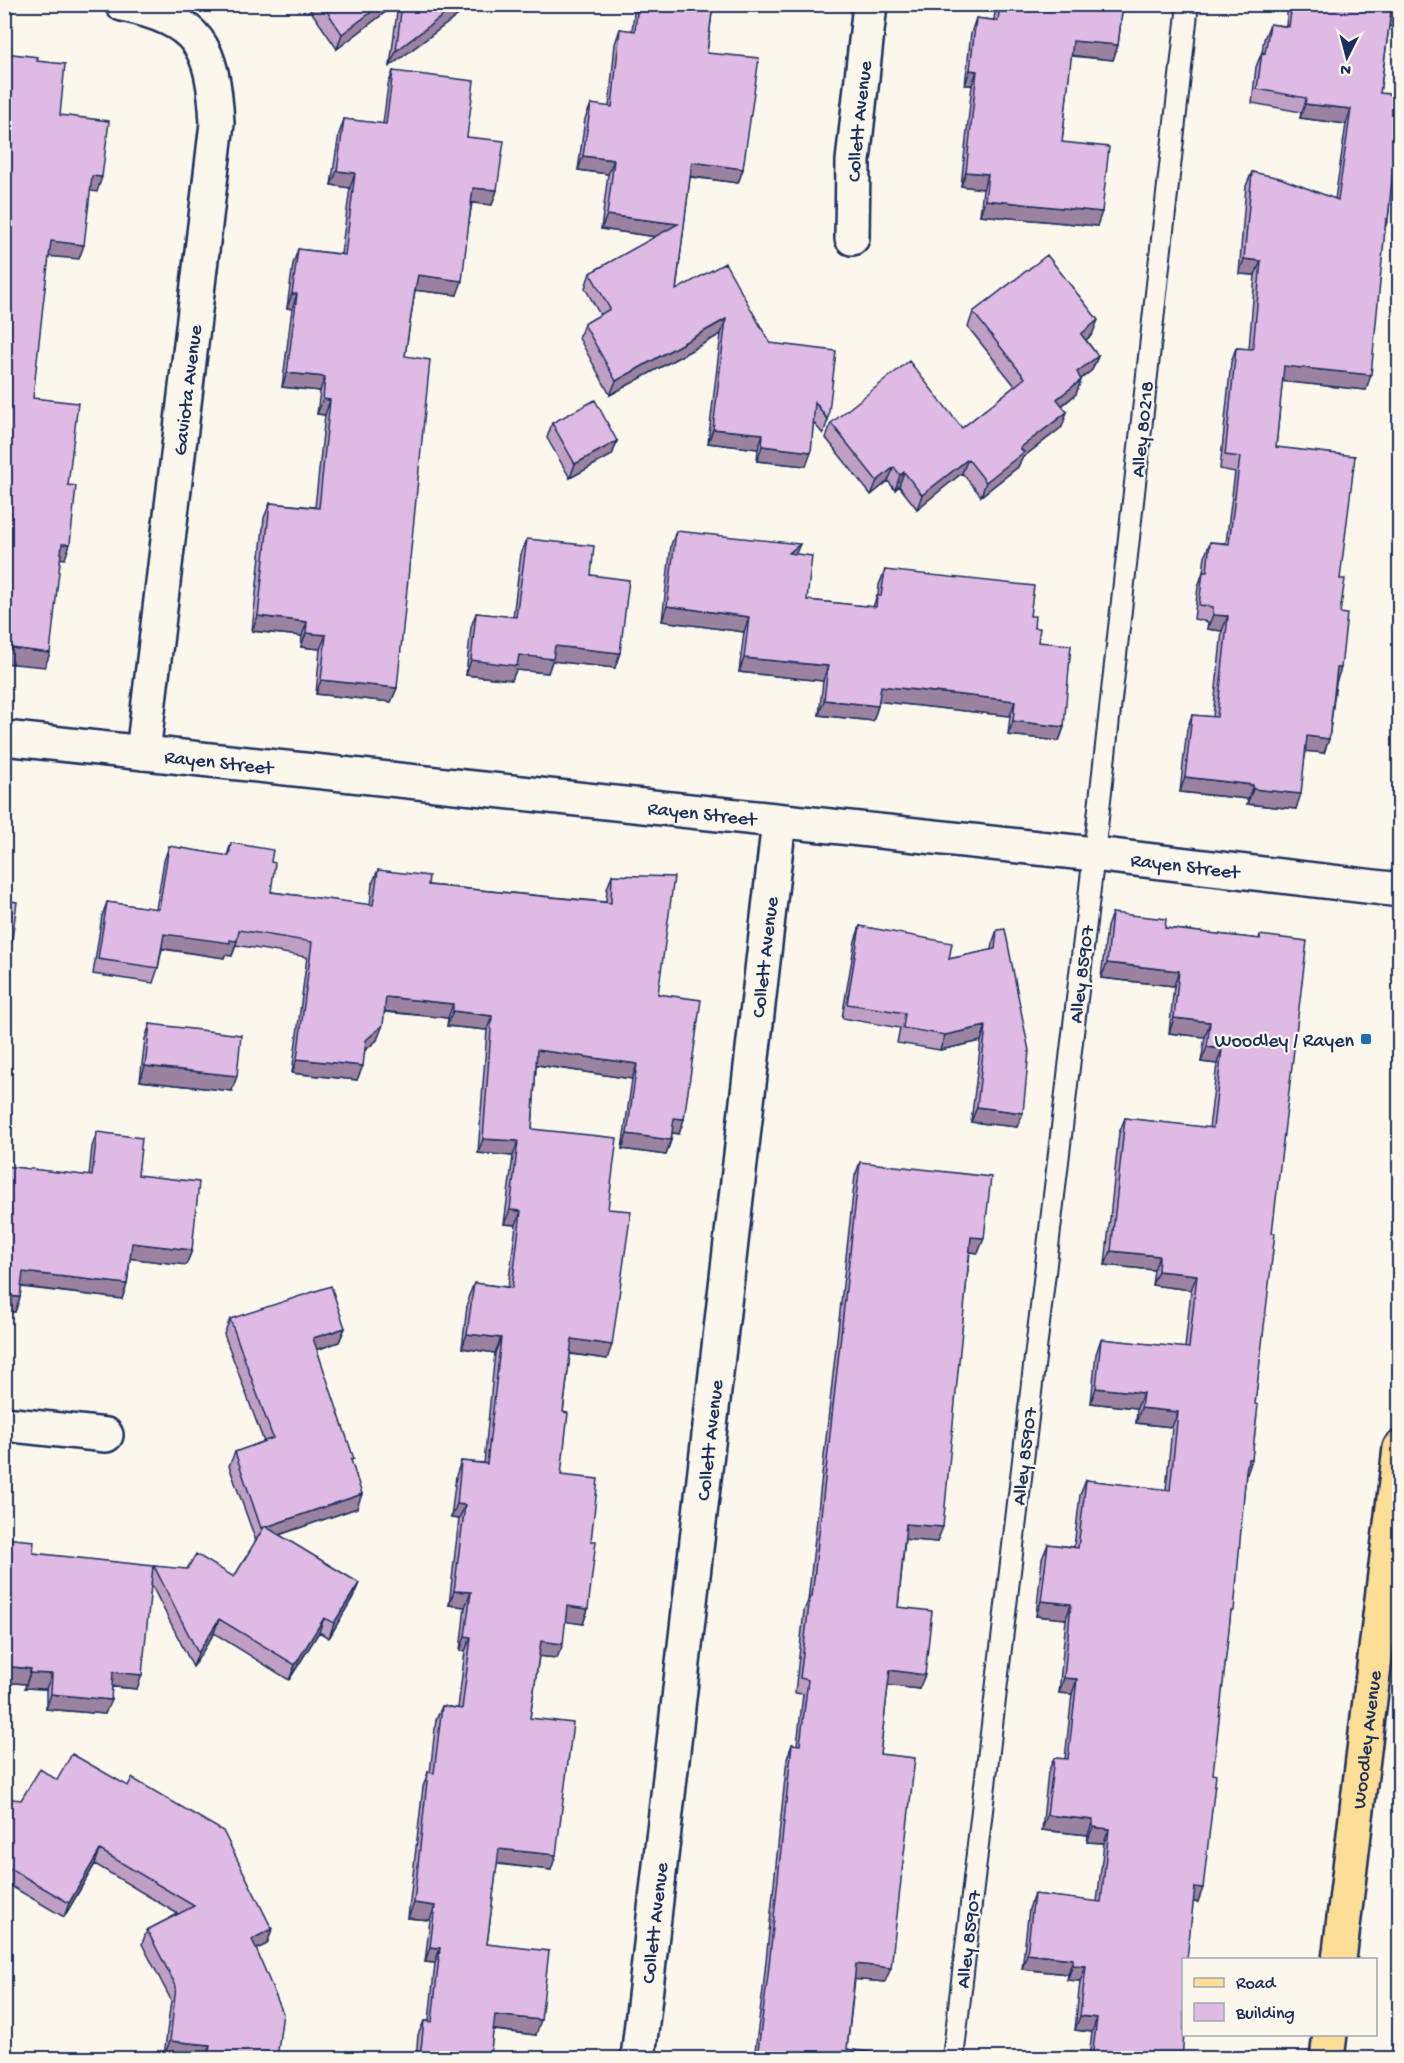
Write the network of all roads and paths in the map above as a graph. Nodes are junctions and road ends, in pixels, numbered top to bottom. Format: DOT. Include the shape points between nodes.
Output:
graph roads {
  1 [pos="122,4"];
  2 [pos="870,4"];
  3 [pos="1188,4"];
  4 [pos="852,238"];
  5 [pos="4,738"];
  6 [pos="143,753"];
  7 [pos="779,821"];
  8 [pos="1094,854"];
  9 [pos="1400,890"];
  10 [pos="4,1424"];
  11 [pos="106,1435"];
  12 [pos="1400,1448"];
  13 [pos="1339,1958"];
  14 [pos="1330,2036"];
  15 [pos="638,2058"];
  16 [pos="953,2058"];
  17 [pos="1327,2058"];
  1 -- 6 [label="street, Gaviota Avenue" via="147,10 191,31 205,52 215,83 217,123"];
  2 -- 4 [label="street, Collett Avenue" via="853,161"];
  3 -- 8 [label="lane, Alley 80218"];
  5 -- 6 [label="street, Rayen Street"];
  6 -- 7 [label="street, Rayen Street"];
  7 -- 8 [label="street, Rayen Street"];
  7 -- 15 [label="street, Collett Avenue"];
  8 -- 9 [label="street, Rayen Street"];
  8 -- 16 [label="lane, Alley 85907"];
  10 -- 11 [label="street"];
  12 -- 13 [label="main road, Woodley Avenue"];
  14 -- 17 [label="main road"];
}
